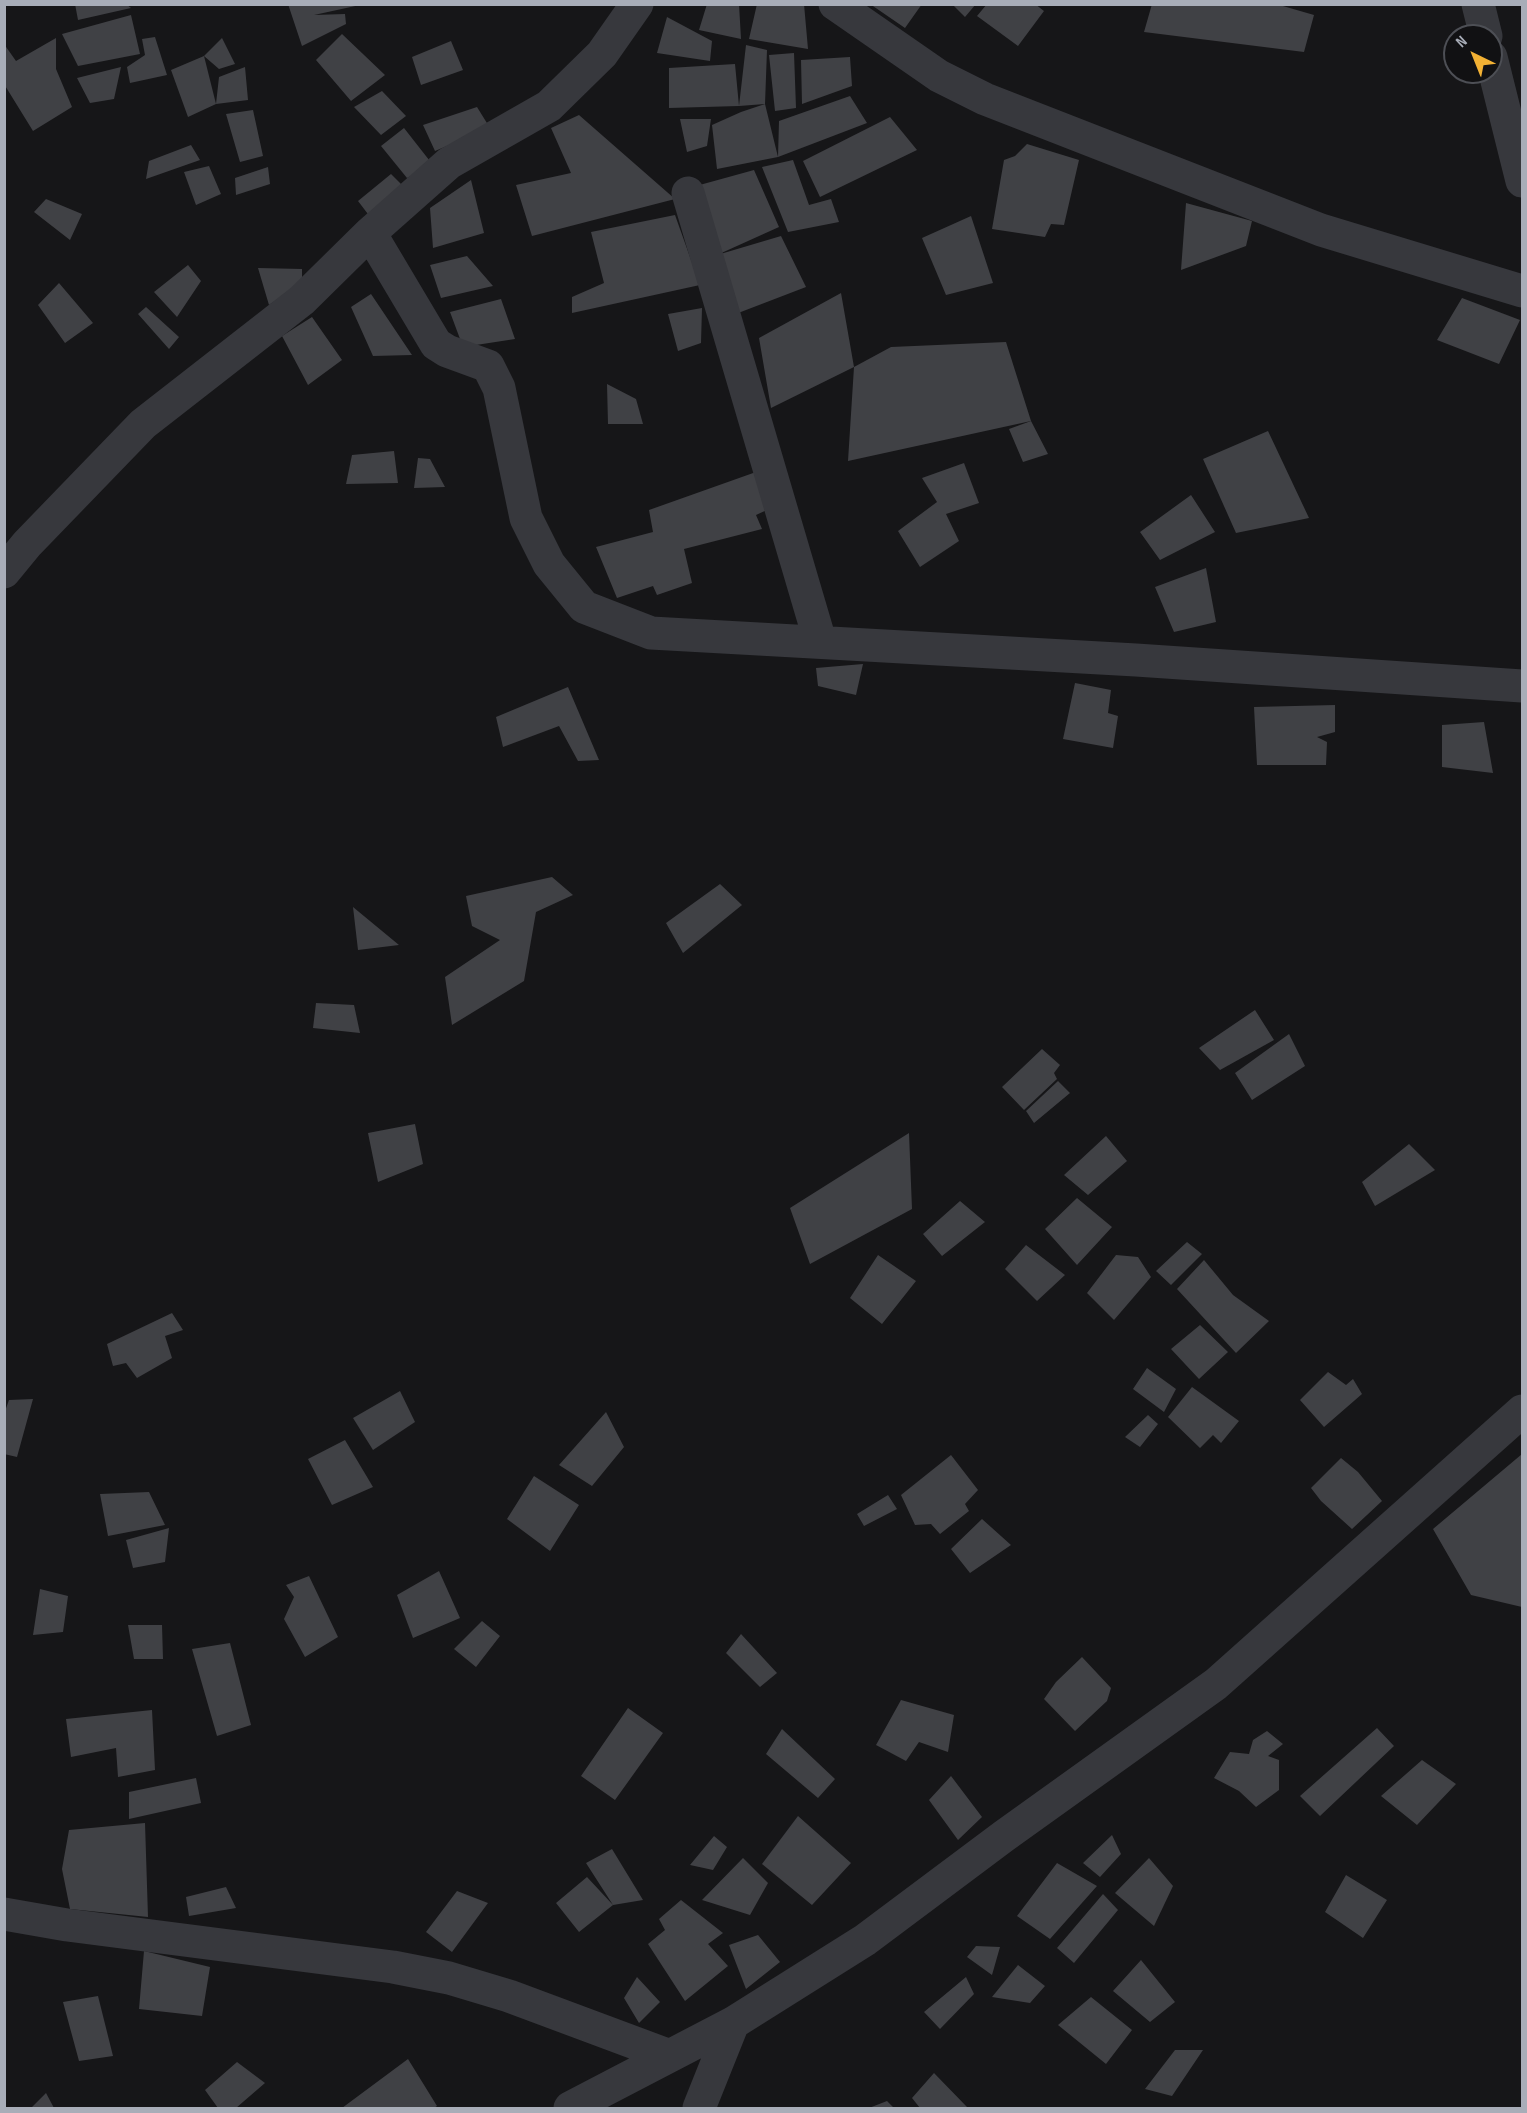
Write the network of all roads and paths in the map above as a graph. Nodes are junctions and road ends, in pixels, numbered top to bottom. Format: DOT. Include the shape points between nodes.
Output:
graph roads {
  1 [pos="637,4"];
  2 [pos="835,4"];
  3 [pos="1478,4"];
  4 [pos="1483,24"];
  5 [pos="1498,84"];
  6 [pos="1522,181"];
  7 [pos="688,193"];
  8 [pos="370,233"];
  9 [pos="1522,291"];
  10 [pos="4,572"];
  11 [pos="820,641"];
  12 [pos="1522,686"];
  13 [pos="1522,1411"];
  14 [pos="4,1914"];
  15 [pos="733,2023"];
  16 [pos="670,2056"];
  17 [pos="570,2109"];
  18 [pos="699,2109"];
  1 -- 8 [label="street" via="602,54 549,106 449,163"];
  2 -- 9 [label="street" via="939,76 985,99 1321,230"];
  3 -- 4 [label="street"];
  5 -- 6 [label="street"];
  7 -- 11 [label="street"];
  8 -- 10 [label="street" via="302,300 143,424"];
  8 -- 11 [label="street" via="436,344 488,366 500,388 526,518 549,564 584,606 651,633"];
  11 -- 12 [label="street"];
  13 -- 15 [label="street" via="1216,1684 865,1940"];
  14 -- 16 [label="street" via="449,1978"];
  15 -- 16 [label="street"];
  15 -- 18 [label="street"];
  16 -- 17 [label="street"];
}
